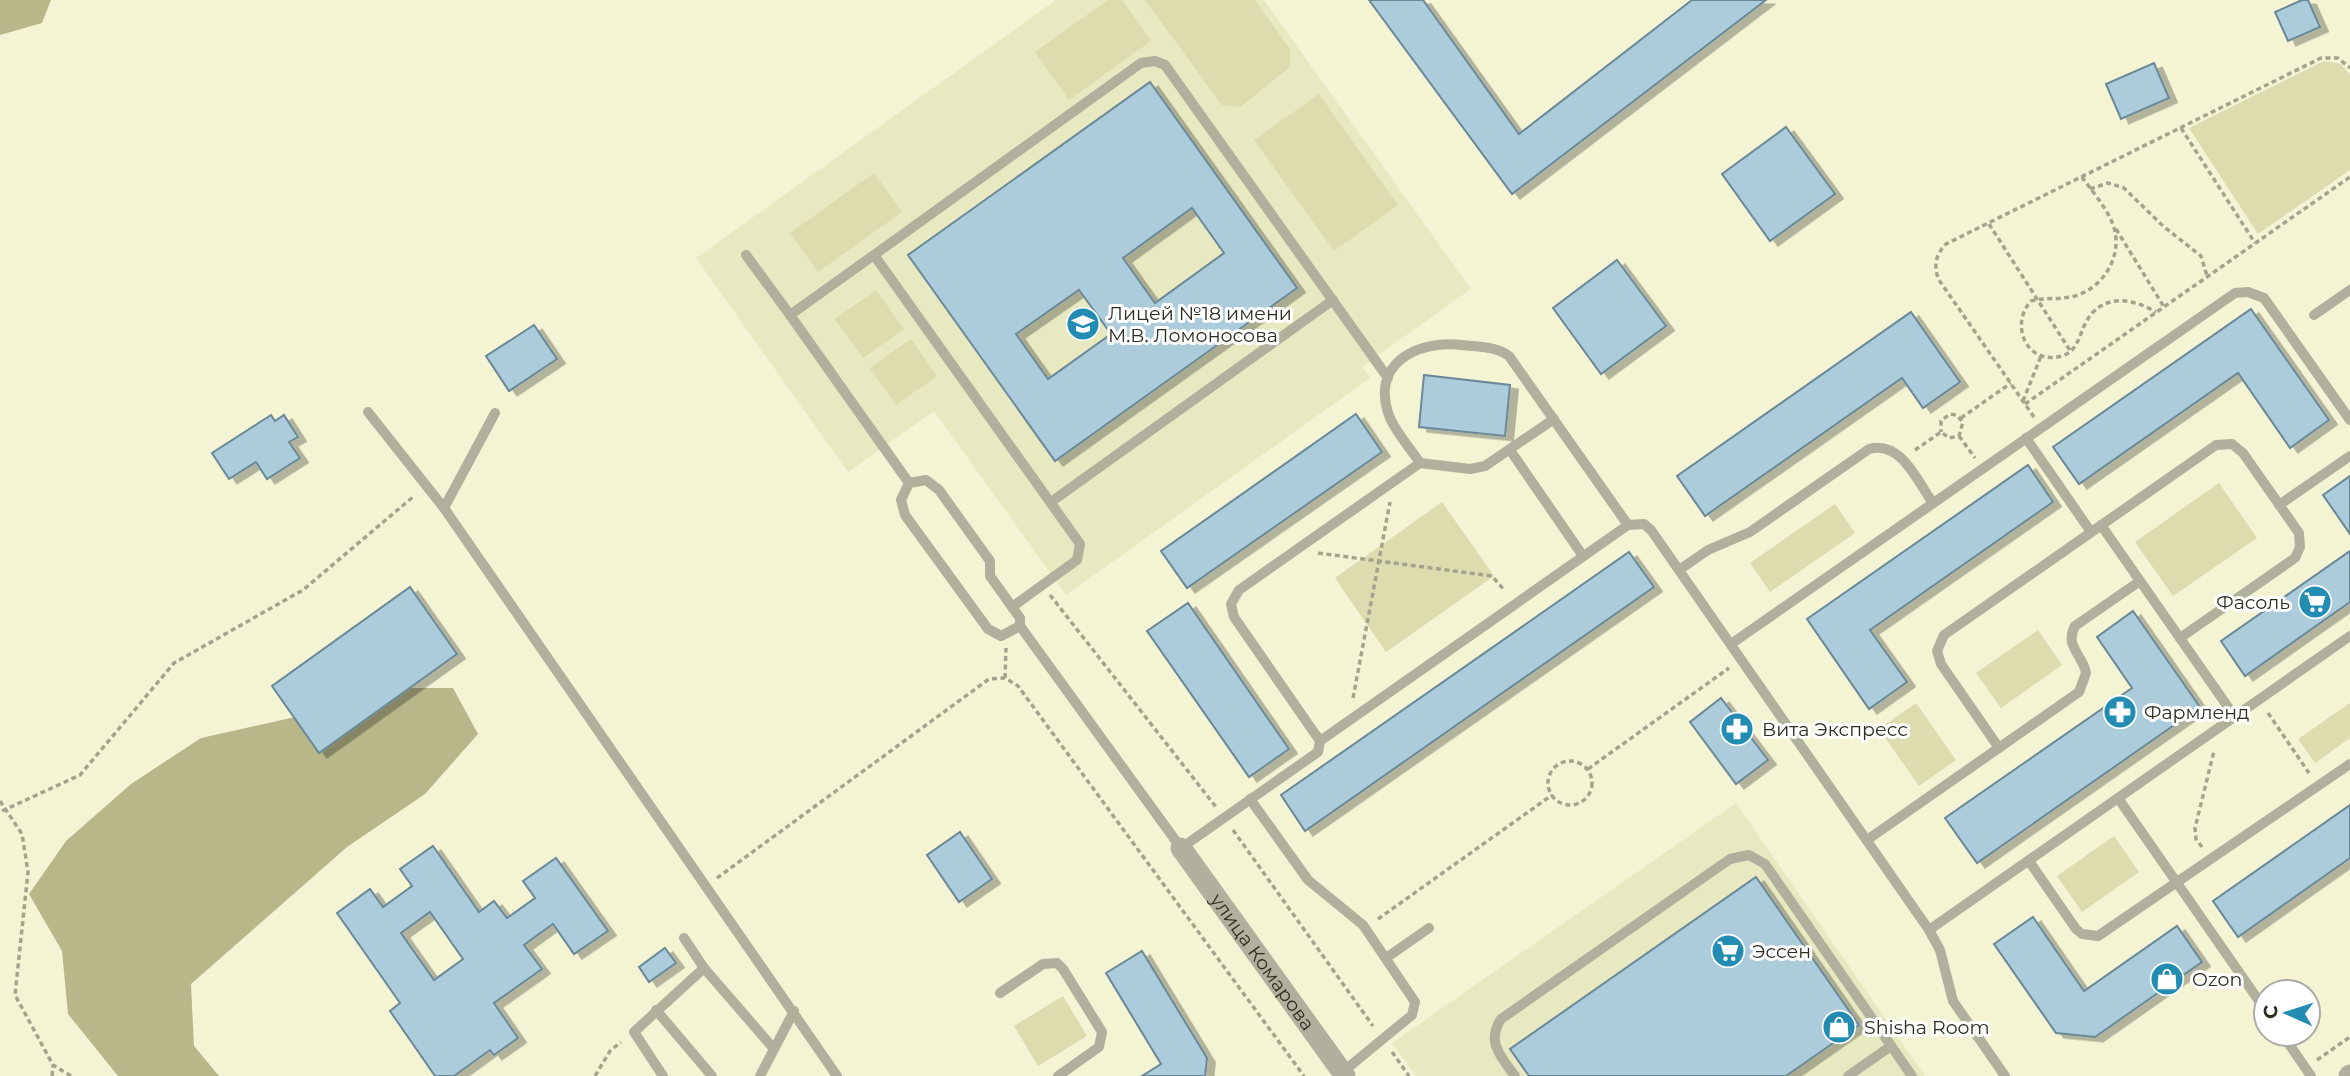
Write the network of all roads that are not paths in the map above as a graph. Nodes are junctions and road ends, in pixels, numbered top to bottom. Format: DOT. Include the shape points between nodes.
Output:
graph roads {
  1 [pos="746,255"];
  2 [pos="874,255"];
  3 [pos="2350,290"];
  4 [pos="1333,300"];
  5 [pos="790,315"];
  6 [pos="2314,315"];
  7 [pos="1388,378"];
  8 [pos="368,412"];
  9 [pos="495,413"];
  10 [pos="1554,419"];
  11 [pos="2350,421"];
  12 [pos="2026,438"];
  13 [pos="1510,450"];
  14 [pos="2350,456"];
  15 [pos="1420,463"];
  16 [pos="909,483"];
  17 [pos="1051,502"];
  18 [pos="1933,503"];
  19 [pos="2280,505"];
  20 [pos="444,508"];
  21 [pos="1628,525"];
  22 [pos="2101,525"];
  23 [pos="2091,532"];
  24 [pos="1583,556"];
  25 [pos="1679,570"];
  26 [pos="2140,581"];
  27 [pos="1012,607"];
  28 [pos="1020,626"];
  29 [pos="2350,636"];
  30 [pos="2180,638"];
  31 [pos="1731,644"];
  32 [pos="2235,717"];
  33 [pos="1320,741"];
  34 [pos="2000,748"];
  35 [pos="2350,764"];
  36 [pos="2118,798"];
  37 [pos="1250,799"];
  38 [pos="1867,840"];
  39 [pos="1181,848"];
  40 [pos="2029,861"];
  41 [pos="2177,884"];
  42 [pos="1429,928"];
  43 [pos="1929,930"];
  44 [pos="684,938"];
  45 [pos="1386,958"];
  46 [pos="704,968"];
  47 [pos="2252,991"];
  48 [pos="1000,992"];
  49 [pos="656,1010"];
  50 [pos="794,1011"];
  51 [pos="1891,1046"];
  52 [pos="2292,1048"];
  53 [pos="774,1049"];
  54 [pos="2309,1072"];
  55 [pos="1342,1075"];
  56 [pos="663,1076"];
  57 [pos="712,1076"];
  58 [pos="760,1076"];
  59 [pos="838,1076"];
  60 [pos="1058,1076"];
  61 [pos="1514,1076"];
  62 [pos="1848,1076"];
  63 [pos="1912,1076"];
  64 [pos="2005,1076"];
  1 -- 5 [label="lane"];
  2 -- 4 [label="lane" via="1141,63 1155,61 1165,65"];
  2 -- 5 [label="lane"];
  2 -- 17 [label="lane"];
  3 -- 6 [label="lane"];
  4 -- 7 [label="lane"];
  4 -- 17 [label="lane"];
  5 -- 16 [label="lane"];
  7 -- 10 [label="lane" via="1399,360 1428,345 1499,350 1513,359"];
  7 -- 15 [label="lane" via="1390,417"];
  8 -- 20 [label="lane"];
  9 -- 20 [label="lane"];
  10 -- 13 [label="lane"];
  10 -- 21 [label="lane"];
  11 -- 12 [label="lane" via="2264,298 2242,292 2229,296"];
  12 -- 18 [label="lane"];
  12 -- 23 [label="lane"];
  13 -- 15 [label="lane" via="1475,468"];
  13 -- 24 [label="lane"];
  14 -- 19 [label="lane"];
  15 -- 33 [label="lane" via="1232,599 1231,611"];
  16 -- 27 [label="lane" via="926,480 939,490 990,561 990,576"];
  16 -- 28 [label="lane" via="901,500 905,515 988,629 1006,636"];
  17 -- 27 [label="lane" via="1077,539 1080,555"];
  18 -- 25 [label="lane" via="1902,459 1885,447 1869,449 1750,532 1708,550"];
  18 -- 31 [label="lane"];
  19 -- 22 [label="lane" via="2243,453 2222,443"];
  19 -- 30 [label="lane" via="2299,533 2295,558"];
  20 -- 50 [label="lane"];
  21 -- 24 [label="lane"];
  21 -- 25 [label="lane" via="1647,526"];
  22 -- 23 [label="lane"];
  22 -- 26 [label="lane"];
  23 -- 34 [label="lane" via="1940,640 1941,664"];
  24 -- 33 [label="lane"];
  25 -- 31 [label="lane"];
  26 -- 30 [label="lane"];
  26 -- 34 [label="lane" via="2075,626 2071,644 2086,673 2079,692"];
  27 -- 28 [label="lane"];
  28 -- 39 [label="lane"];
  29 -- 32 [label="lane"];
  30 -- 32 [label="lane"];
  31 -- 38 [label="lane"];
  32 -- 36 [label="lane"];
  33 -- 37 [label="lane" via="1318,752"];
  34 -- 38 [label="lane"];
  35 -- 41 [label="lane"];
  36 -- 40 [label="lane"];
  36 -- 41 [label="lane"];
  37 -- 39 [label="lane"];
  37 -- 45 [label="lane" via="1308,880 1365,929"];
  38 -- 43 [label="lane"];
  39 -- 55 [label="street, улица Комарова"];
  40 -- 41 [label="lane" via="2076,929 2090,936 2107,934"];
  40 -- 43 [label="lane"];
  41 -- 47 [label="lane"];
  42 -- 45 [label="lane"];
  43 -- 64 [label="lane" via="1940,950 1953,1001"];
  44 -- 46 [label="lane"];
  45 -- 55 [label="lane" via="1413,998 1414,1010"];
  46 -- 49 [label="lane"];
  46 -- 53 [label="lane"];
  48 -- 60 [label="lane" via="1043,964 1057,963 1063,969 1102,1032 1099,1047"];
  49 -- 56 [label="lane" via="634,1032"];
  49 -- 57 [label="lane"];
  50 -- 53 [label="lane"];
  50 -- 59 [label="lane"];
  51 -- 61 [label="lane" via="1765,864 1738,856 1502,1019 1495,1028 1494,1044"];
  51 -- 62 [label="lane"];
  51 -- 63 [label="lane"];
  52 -- 54 [label="lane"];
  53 -- 58 [label="lane"];
}
